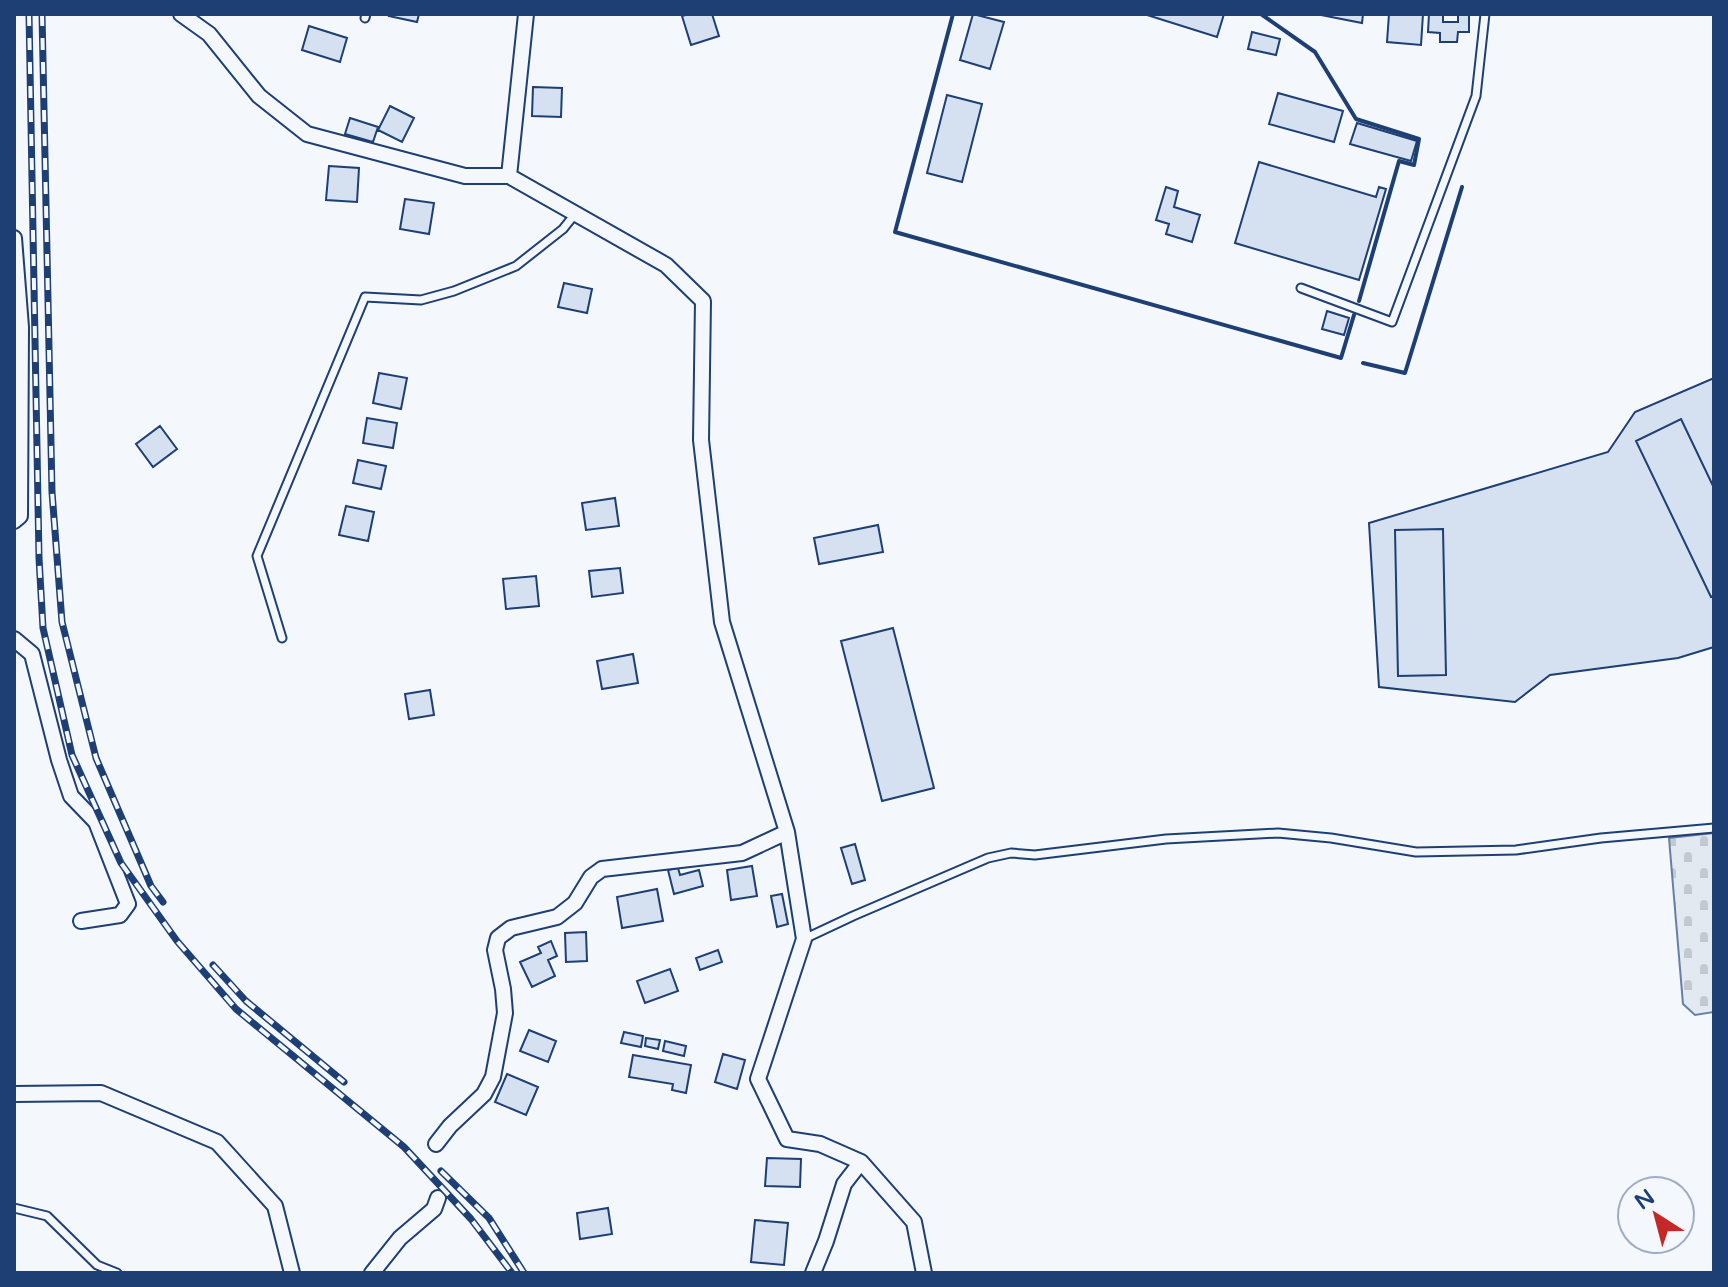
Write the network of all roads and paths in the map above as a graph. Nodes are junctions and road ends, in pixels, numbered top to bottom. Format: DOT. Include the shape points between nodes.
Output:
graph roads {
  1 [pos="181,14"];
  2 [pos="526,14"];
  3 [pos="1485,14"];
  4 [pos="509,176"];
  5 [pos="575,214"];
  6 [pos="14,238"];
  7 [pos="1301,288"];
  8 [pos="14,521"];
  9 [pos="282,638"];
  10 [pos="14,639"];
  11 [pos="1714,828"];
  12 [pos="787,832"];
  13 [pos="81,921"];
  14 [pos="804,939"];
  15 [pos="14,1094"];
  16 [pos="436,1144"];
  17 [pos="861,1162"];
  18 [pos="438,1198"];
  19 [pos="14,1208"];
  20 [pos="117,1273"];
  21 [pos="292,1273"];
  22 [pos="372,1273"];
  23 [pos="813,1273"];
  24 [pos="924,1273"];
  1 -- 4 [label="street" via="209,34 259,96 307,134 465,176"];
  2 -- 4 [label="street"];
  3 -- 7 [label="lane" via="1476,96 1392,322"];
  4 -- 5 [label="street"];
  5 -- 9 [label="lane" via="516,266 466,286 421,300 365,297 257,556"];
  5 -- 12 [label="street" via="666,265 703,301 701,440 722,622"];
  6 -- 8 [label="street" via="21,327 20,516"];
  10 -- 13 [label="street" via="32,654 71,796 96,822 128,904 120,915"];
  11 -- 14 [label="lane" via="1516,850 1416,852 1278,833 1011,853 988,858"];
  12 -- 14 [label="street"];
  12 -- 16 [label="street" via="742,853 602,869 557,917 511,928 498,938 495,950 505,1013 493,1077 484,1094"];
  14 -- 17 [label="street" via="758,1079 787,1139 820,1144"];
  15 -- 21 [label="street" via="101,1093 217,1142 275,1206"];
  17 -- 23 [label="street" via="844,1184"];
  17 -- 24 [label="street" via="914,1222"];
  18 -- 22 [label="street" via="434,1209 400,1238"];
  19 -- 20 [label="lane" via="47,1216 97,1265"];
}
